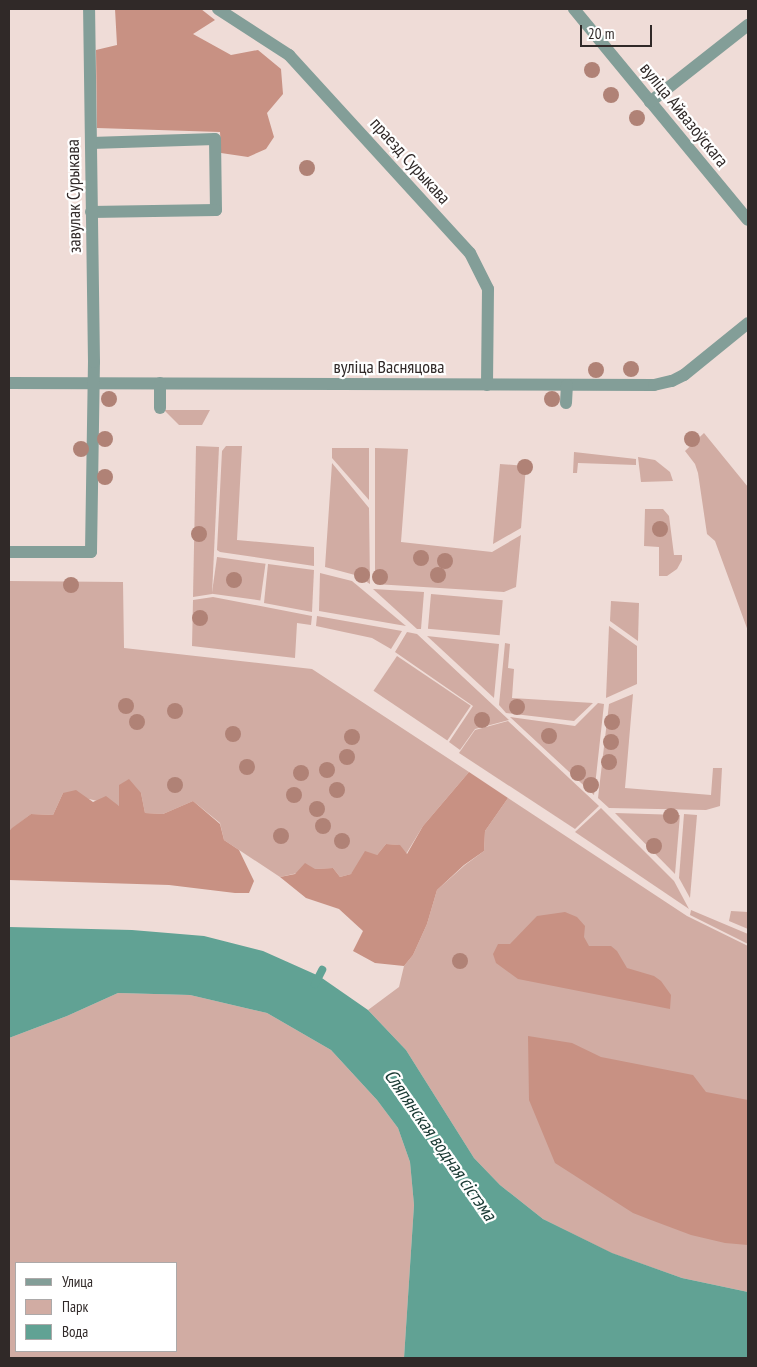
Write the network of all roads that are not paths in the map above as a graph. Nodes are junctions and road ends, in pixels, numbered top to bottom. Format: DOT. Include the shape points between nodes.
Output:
graph roads {
  1 [pos="89,9"];
  2 [pos="218,9"];
  3 [pos="574,9"];
  4 [pos="748,25"];
  5 [pos="650,102"];
  6 [pos="91,143"];
  7 [pos="91,212"];
  8 [pos="748,220"];
  9 [pos="748,323"];
  10 [pos="9,383"];
  11 [pos="93,383"];
  12 [pos="160,383"];
  13 [pos="487,385"];
  14 [pos="567,385"];
  15 [pos="566,403"];
  16 [pos="160,408"];
  17 [pos="9,552"];
  1 -- 6 [label="street, завулак Сурыкава"];
  2 -- 13 [label="street, праезд Сурыкава" via="289,55 470,253 488,289"];
  3 -- 5 [label="street, вуліца Айвазоўскага"];
  4 -- 5 [label="street"];
  5 -- 8 [label="street, вуліца Айвазоўскага"];
  6 -- 7 [label="street, завулак Сурыкава"];
  6 -- 7 [label="street" via="215,139 216,210"];
  7 -- 11 [label="street, завулак Сурыкава"];
  9 -- 14 [label="street, вуліца Васняцова" via="672,381 639,386"];
  10 -- 11 [label="street, вуліца Васняцова"];
  11 -- 12 [label="street, вуліца Васняцова"];
  11 -- 17 [label="street, завулак Сурыкава" via="91,552"];
  12 -- 13 [label="street, вуліца Васняцова"];
  12 -- 16 [label="street"];
  13 -- 14 [label="street, вуліца Васняцова"];
  14 -- 15 [label="street"];
}
